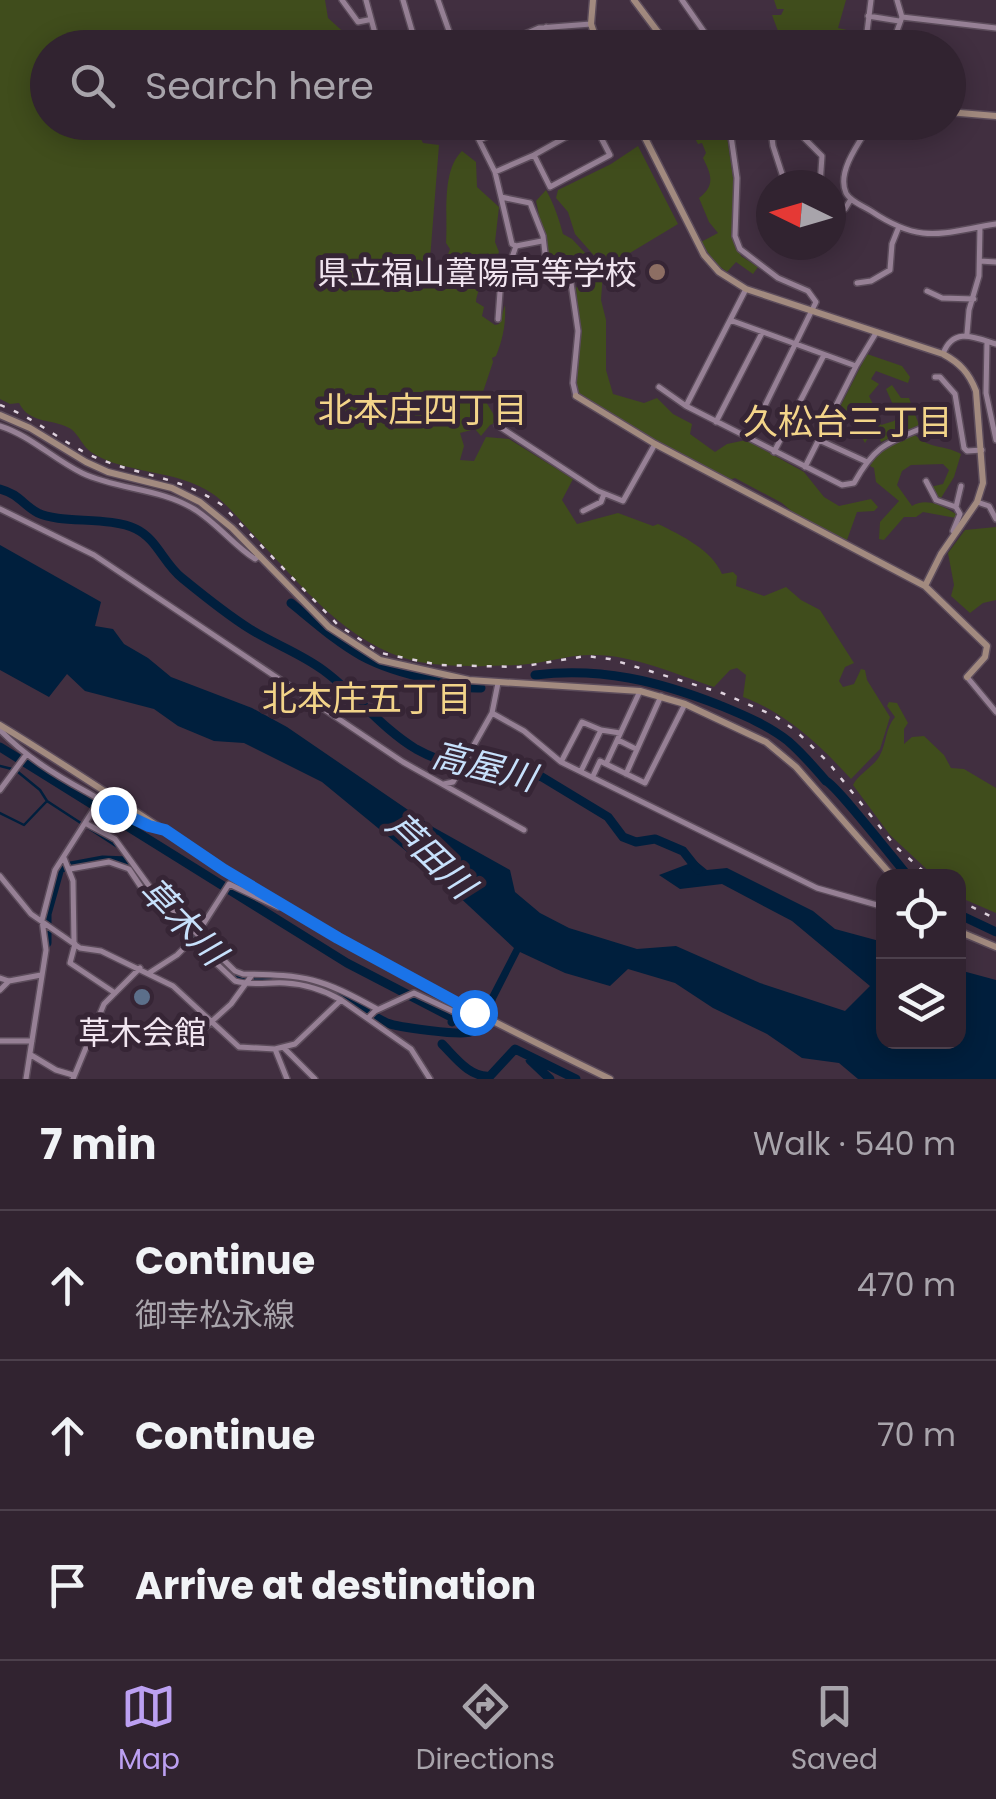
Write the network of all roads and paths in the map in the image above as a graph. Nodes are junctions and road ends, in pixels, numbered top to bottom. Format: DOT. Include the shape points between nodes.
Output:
graph roads {
  1 [pos="342,0"];
  2 [pos="366,0"];
  3 [pos="402,0"];
  4 [pos="438,0"];
  5 [pos="592,0"];
  6 [pos="634,0"];
  7 [pos="682,0"];
  8 [pos="871,0"];
  9 [pos="898,0"];
  10 [pos="868,16"];
  11 [pos="901,19"];
  12 [pos="369,20"];
  13 [pos="591,24"];
  14 [pos="546,27"];
  15 [pos="996,28"];
  16 [pos="373,30"];
  17 [pos="411,30"];
  18 [pos="449,30"];
  19 [pos="538,30"];
  20 [pos="547,30"];
  21 [pos="593,30"];
  22 [pos="656,30"];
  23 [pos="702,30"];
  24 [pos="866,30"];
  25 [pos="897,30"];
  26 [pos="966,114"];
  27 [pos="996,116"];
  28 [pos="480,140"];
  29 [pos="561,140"];
  30 [pos="603,140"];
  31 [pos="646,140"];
  32 [pos="732,140"];
  33 [pos="773,140"];
  34 [pos="806,140"];
  35 [pos="861,140"];
  36 [pos="534,155"];
  37 [pos="781,170"];
  38 [pos="821,170"];
  39 [pos="495,172"];
  40 [pos="501,197"];
  41 [pos="851,199"];
  42 [pos="846,207"];
  43 [pos="996,224"];
  44 [pos="980,227"];
  45 [pos="898,229"];
  46 [pos="542,241"];
  47 [pos="516,246"];
  48 [pos="980,261"];
  49 [pos="996,262"];
  50 [pos="857,283"];
  51 [pos="746,289"];
  52 [pos="928,291"];
  53 [pos="974,298"];
  54 [pos="812,310"];
  55 [pos="498,319"];
  56 [pos="730,320"];
  57 [pos="762,332"];
  58 [pos="877,332"];
  59 [pos="968,334"];
  60 [pos="986,341"];
  61 [pos="996,344"];
  62 [pos="795,345"];
  63 [pos="943,354"];
  64 [pos="824,355"];
  65 [pos="856,366"];
  66 [pos="935,377"];
  67 [pos="659,387"];
  68 [pos="576,396"];
  69 [pos="686,406"];
  70 [pos="0,415"];
  71 [pos="716,422"];
  72 [pos="497,425"];
  73 [pos="0,426"];
  74 [pos="920,430"];
  75 [pos="749,438"];
  76 [pos="820,440"];
  77 [pos="996,440"];
  78 [pos="655,444"];
  79 [pos="982,450"];
  80 [pos="774,452"];
  81 [pos="866,461"];
  82 [pos="805,467"];
  83 [pos="926,481"];
  84 [pos="961,486"];
  85 [pos="604,494"];
  86 [pos="977,502"];
  87 [pos="956,507"];
  88 [pos="0,509"];
  89 [pos="583,511"];
  90 [pos="996,519"];
  91 [pos="955,534"];
  92 [pos="259,556"];
  93 [pos="924,586"];
  94 [pos="991,651"];
  95 [pos="966,677"];
  96 [pos="498,682"];
  97 [pos="640,690"];
  98 [pos="661,696"];
  99 [pos="684,704"];
  100 [pos="996,712"];
  101 [pos="491,716"];
  102 [pos="0,728"];
  103 [pos="601,730"];
  104 [pos="619,737"];
  105 [pos="636,749"];
  106 [pos="24,758"];
  107 [pos="561,762"];
  108 [pos="606,764"];
  109 [pos="580,772"];
  110 [pos="626,774"];
  111 [pos="593,776"];
  112 [pos="444,784"];
  113 [pos="0,790"];
  114 [pos="97,804"];
  115 [pos="84,825"];
  116 [pos="165,830"];
  117 [pos="524,830"];
  118 [pos="68,864"];
  119 [pos="886,869"];
  120 [pos="0,876"];
  121 [pos="284,905"];
  122 [pos="876,905"];
  123 [pos="45,922"];
  124 [pos="966,934"];
  125 [pos="194,938"];
  126 [pos="74,943"];
  127 [pos="996,947"];
  128 [pos="140,968"];
  129 [pos="148,973"];
  130 [pos="40,975"];
  131 [pos="0,978"];
  132 [pos="248,979"];
  133 [pos="9,981"];
  134 [pos="314,983"];
  135 [pos="0,990"];
  136 [pos="115,993"];
  137 [pos="340,1000"];
  138 [pos="474,1012"];
  139 [pos="373,1013"];
  140 [pos="212,1022"];
  141 [pos="32,1041"];
  142 [pos="0,1042"];
  143 [pos="189,1042"];
  144 [pos="284,1048"];
  145 [pos="275,1049"];
  146 [pos="31,1055"];
  147 [pos="73,1077"];
  148 [pos="26,1079"];
  149 [pos="286,1079"];
  150 [pos="316,1079"];
  151 [pos="430,1079"];
  152 [pos="610,1079"];
  1 -- 12 [label="street" via="358,22"];
  2 -- 12 [label="street"];
  3 -- 17 [label="street"];
  4 -- 18 [label="street"];
  5 -- 13 [label="street"];
  6 -- 22 [label="street"];
  7 -- 23 [label="street"];
  8 -- 10 [label="street"];
  9 -- 11 [label="street"];
  10 -- 11 [label="street"];
  10 -- 24 [label="street"];
  11 -- 15 [label="street"];
  11 -- 25 [label="street"];
  12 -- 16 [label="street"];
  13 -- 14 [label="street"];
  13 -- 21 [label="street"];
  14 -- 19 [label="street"];
  14 -- 20 [label="street"];
  26 -- 27 [label="street"];
  28 -- 39 [label="street"];
  29 -- 36 [label="street"];
  30 -- 36 [label="street" via="610,155 550,187"];
  31 -- 51 [label="street" via="710,264"];
  32 -- 54 [label="street" via="740,249 808,291 816,302"];
  33 -- 37 [label="street"];
  34 -- 38 [label="street" via="822,156"];
  35 -- 41 [label="street" via="847,169"];
  36 -- 39 [label="street"];
  39 -- 40 [label="street"];
  40 -- 46 [label="street" via="530,203"];
  40 -- 47 [label="street"];
  41 -- 42 [label="street"];
  41 -- 45 [label="street"];
  43 -- 44 [label="street"];
  44 -- 45 [label="street" via="955,234"];
  44 -- 48 [label="street"];
  45 -- 50 [label="street" via="890,270"];
  46 -- 47 [label="street"];
  46 -- 68 [label="street" via="546,262 571,283"];
  47 -- 55 [label="street"];
  48 -- 49 [label="street"];
  48 -- 53 [label="street"];
  51 -- 54 [label="street"];
  51 -- 56 [label="street"];
  52 -- 53 [label="street"];
  53 -- 59 [label="street"];
  54 -- 58 [label="street"];
  54 -- 62 [label="street"];
  56 -- 57 [label="street"];
  56 -- 69 [label="street"];
  57 -- 62 [label="street"];
  57 -- 71 [label="street"];
  58 -- 63 [label="street"];
  58 -- 65 [label="street"];
  59 -- 60 [label="street"];
  59 -- 63 [label="street" via="950,341"];
  60 -- 61 [label="street"];
  60 -- 77 [label="street" via="986,393"];
  62 -- 64 [label="street"];
  62 -- 75 [label="street"];
  63 -- 79 [label="street" via="972,380"];
  64 -- 65 [label="street"];
  64 -- 80 [label="street"];
  65 -- 76 [label="street"];
  66 -- 79 [label="street" via="955,394 964,448"];
  67 -- 69 [label="street"];
  68 -- 78 [label="street"];
  69 -- 71 [label="street"];
  70 -- 92 [label="street" via="97,467 187,495"];
  71 -- 75 [label="street"];
  72 -- 85 [label="street"];
  73 -- 92 [label="street" via="100,482 194,508 234,546 255,560"];
  74 -- 81 [label="street" via="879,447"];
  75 -- 80 [label="street"];
  76 -- 81 [label="street"];
  76 -- 82 [label="street"];
  78 -- 85 [label="street" via="623,502"];
  78 -- 93 [label="street"];
  79 -- 86 [label="street"];
  80 -- 82 [label="street"];
  81 -- 82 [label="street" via="849,486"];
  83 -- 87 [label="street" via="936,500"];
  84 -- 87 [label="street"];
  85 -- 89 [label="street"];
  86 -- 90 [label="street"];
  86 -- 91 [label="street"];
  87 -- 91 [label="street"];
  88 -- 112 [label="street" via="94,555"];
  91 -- 93 [label="street"];
  92 -- 96 [label="street" via="320,619 380,660"];
  93 -- 94 [label="street"];
  94 -- 95 [label="street"];
  95 -- 100 [label="street"];
  96 -- 97 [label="street"];
  96 -- 101 [label="street"];
  97 -- 98 [label="street"];
  97 -- 104 [label="street"];
  98 -- 99 [label="street"];
  98 -- 105 [label="street"];
  99 -- 110 [label="street" via="644,783"];
  99 -- 119 [label="street" via="783,753"];
  101 -- 107 [label="street"];
  101 -- 112 [label="street" via="453,782"];
  102 -- 106 [label="street"];
  102 -- 116 [label="street"];
  103 -- 104 [label="street"];
  103 -- 107 [label="street" via="582,722"];
  103 -- 109 [label="street"];
  104 -- 105 [label="street"];
  104 -- 108 [label="street"];
  105 -- 110 [label="street"];
  106 -- 113 [label="street"];
  106 -- 114 [label="street"];
  107 -- 109 [label="street"];
  108 -- 110 [label="street"];
  108 -- 111 [label="street" via="600,761"];
  109 -- 111 [label="street"];
  111 -- 122 [label="street" via="817,888"];
  112 -- 117 [label="street"];
  114 -- 115 [label="street"];
  114 -- 116 [label="street"];
  115 -- 118 [label="street"];
  115 -- 125 [label="street" via="115,839"];
  116 -- 121 [label="street"];
  118 -- 123 [label="street" via="55,870"];
  118 -- 125 [label="street" via="110,862 129,869 151,902"];
  118 -- 126 [label="street"];
  120 -- 123 [label="street"];
  121 -- 125 [label="street" via="230,884"];
  121 -- 138 [label="street"];
  123 -- 126 [label="street"];
  123 -- 130 [label="street"];
  124 -- 127 [label="street"];
  125 -- 129 [label="street"];
  125 -- 132 [label="street"];
  125 -- 132 [label="street" via="228,976"];
  126 -- 128 [label="street"];
  126 -- 136 [label="street" via="70,963"];
  128 -- 129 [label="street"];
  128 -- 136 [label="street"];
  129 -- 140 [label="street"];
  130 -- 133 [label="street"];
  130 -- 141 [label="street"];
  131 -- 133 [label="street"];
  132 -- 134 [label="street"];
  132 -- 134 [label="street" via="295,974"];
  132 -- 140 [label="street"];
  133 -- 135 [label="street"];
  134 -- 137 [label="street"];
  134 -- 139 [label="street"];
  136 -- 147 [label="street"];
  137 -- 139 [label="street"];
  137 -- 144 [label="street"];
  138 -- 139 [label="street" via="457,1013 414,994"];
  138 -- 152 [label="street"];
  139 -- 151 [label="street" via="411,1049"];
  140 -- 143 [label="street"];
  140 -- 145 [label="street" via="239,1047"];
  141 -- 142 [label="street"];
  141 -- 146 [label="street"];
  144 -- 145 [label="street"];
  144 -- 150 [label="street"];
  145 -- 149 [label="street"];
  146 -- 147 [label="street"];
  146 -- 148 [label="street"];
}
